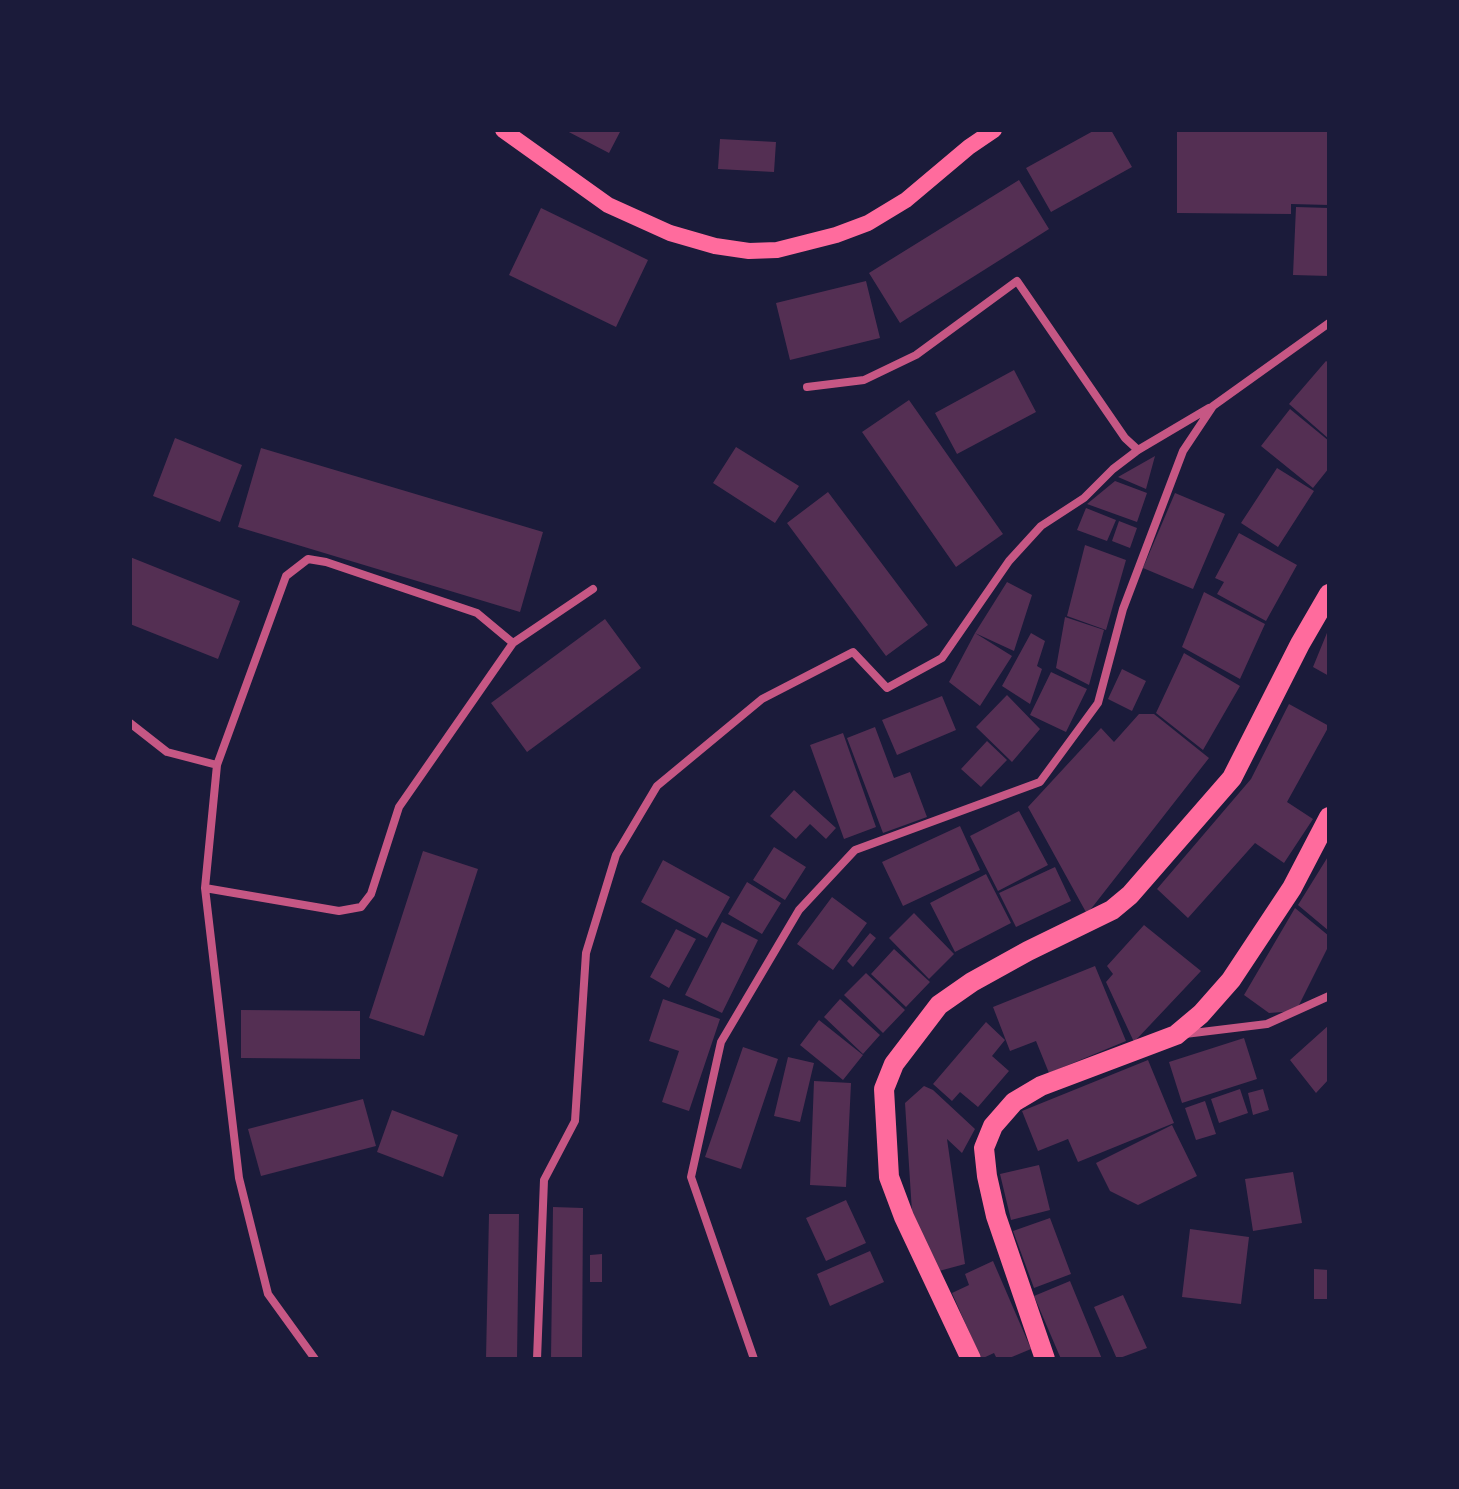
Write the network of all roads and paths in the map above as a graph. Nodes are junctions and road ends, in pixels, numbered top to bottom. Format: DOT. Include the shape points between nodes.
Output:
graph roads {
  1 [pos="503,130"];
  2 [pos="994,130"];
  3 [pos="1329,323"];
  4 [pos="807,387"];
  5 [pos="1213,406"];
  6 [pos="1138,450"];
  7 [pos="593,589"];
  8 [pos="1329,594"];
  9 [pos="513,643"];
  10 [pos="130,723"];
  11 [pos="217,765"];
  12 [pos="1329,817"];
  13 [pos="205,888"];
  14 [pos="1329,996"];
  15 [pos="1176,1035"];
  16 [pos="315,1359"];
  17 [pos="537,1359"];
  18 [pos="754,1359"];
  19 [pos="971,1359"];
  20 [pos="1045,1359"];
  1 -- 2 [label="main road" via="608,205 670,233 749,251 777,250 868,223 906,200"];
  3 -- 5 [label="street"];
  4 -- 6 [label="street" via="864,380 916,355 1017,281"];
  5 -- 6 [label="street"];
  5 -- 18 [label="street" via="1183,451 1123,609 1098,703 1040,782 855,850 799,910 721,1042 691,1177"];
  6 -- 17 [label="street" via="1084,498 1041,526 1009,561 942,658 887,688 853,652 762,699 657,786 616,855 586,953 575,1121 544,1180"];
  7 -- 9 [label="street"];
  8 -- 19 [label="main road" via="1232,778 1130,895 1112,910 1028,951 939,1005 894,1064 884,1089 889,1177"];
  9 -- 11 [label="street" via="477,613 308,559 286,576"];
  9 -- 13 [label="street" via="399,807 371,894 361,907 339,911"];
  10 -- 11 [label="street" via="167,752"];
  11 -- 13 [label="street"];
  12 -- 15 [label="main road" via="1292,888 1231,980"];
  13 -- 16 [label="street" via="239,1178 268,1294"];
  14 -- 15 [label="street" via="1267,1024"];
  15 -- 20 [label="main road" via="1041,1086 1014,1102 993,1126 984,1148 996,1216"];
}
